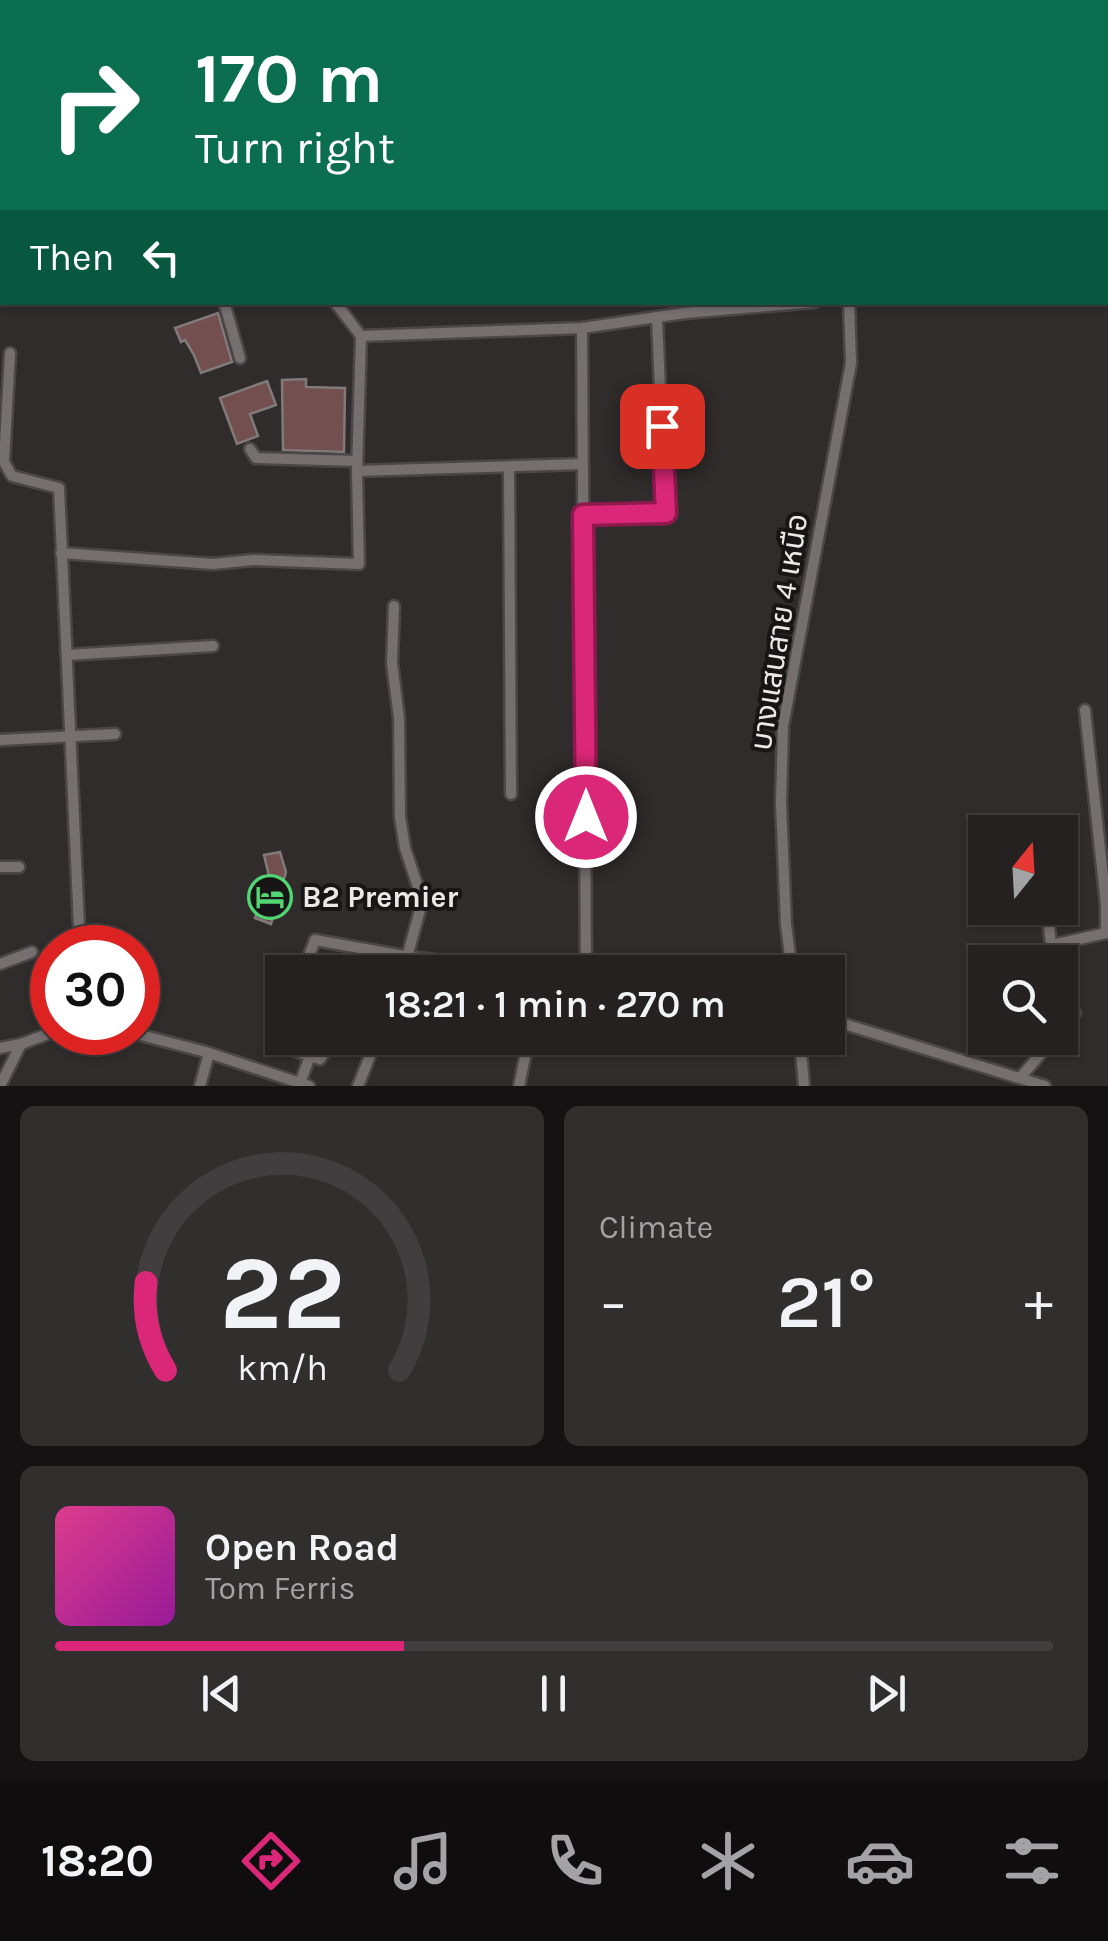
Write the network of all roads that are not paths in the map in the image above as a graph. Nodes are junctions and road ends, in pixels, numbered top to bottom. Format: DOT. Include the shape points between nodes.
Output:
graph roads {
  1 [pos="225,305"];
  2 [pos="337,305"];
  3 [pos="783,305"];
  4 [pos="849,305"];
  5 [pos="657,317"];
  6 [pos="582,328"];
  7 [pos="362,336"];
  8 [pos="10,353"];
  9 [pos="240,358"];
  10 [pos="250,449"];
  11 [pos="582,464"];
  12 [pos="357,466"];
  13 [pos="509,468"];
  14 [pos="583,515"];
  15 [pos="62,554"];
  16 [pos="394,606"];
  17 [pos="213,646"];
  18 [pos="67,655"];
  19 [pos="1085,710"];
  20 [pos="70,734"];
  21 [pos="115,734"];
  22 [pos="0,740"];
  23 [pos="511,794"];
  24 [pos="0,867"];
  25 [pos="19,867"];
  26 [pos="79,925"];
  27 [pos="1050,925"];
  28 [pos="1052,944"];
  29 [pos="30,953"];
  30 [pos="309,955"];
  31 [pos="399,955"];
  32 [pos="410,955"];
  33 [pos="586,955"];
  34 [pos="791,955"];
  35 [pos="0,964"];
  36 [pos="845,1024"];
  37 [pos="160,1040"];
  38 [pos="30,1041"];
  39 [pos="22,1044"];
  40 [pos="0,1048"];
  41 [pos="210,1053"];
  42 [pos="323,1055"];
  43 [pos="370,1055"];
  44 [pos="525,1055"];
  45 [pos="801,1055"];
  46 [pos="1040,1055"];
  47 [pos="310,1056"];
  48 [pos="1020,1078"];
  49 [pos="305,1084"];
  50 [pos="0,1086"];
  51 [pos="200,1086"];
  52 [pos="358,1086"];
  53 [pos="519,1086"];
  54 [pos="804,1086"];
  55 [pos="1045,1086"];
  1 -- 9 [label="street"];
  2 -- 7 [label="street"];
  3 -- 5 [label="street"];
  4 -- 34 [label="street, บางแสนสาย 4 เหนือ" via="851,363 783,726"];
  5 -- 6 [label="street"];
  5 -- 14 [label="street" via="666,513"];
  6 -- 7 [label="street"];
  6 -- 11 [label="street"];
  7 -- 12 [label="street"];
  8 -- 15 [label="street" via="4,462 12,476 59,488"];
  10 -- 12 [label="street" via="256,458"];
  11 -- 13 [label="street"];
  11 -- 14 [label="street"];
  12 -- 13 [label="street"];
  12 -- 15 [label="street" via="359,564"];
  13 -- 23 [label="street"];
  14 -- 33 [label="street"];
  15 -- 18 [label="street"];
  16 -- 32 [label="street" via="400,817 420,910"];
  17 -- 18 [label="street"];
  18 -- 20 [label="street"];
  19 -- 28 [label="street" via="1106,933"];
  20 -- 21 [label="street"];
  20 -- 22 [label="street"];
  20 -- 26 [label="street"];
  24 -- 25 [label="street"];
  27 -- 28 [label="street"];
  29 -- 35 [label="street"];
  30 -- 31 [label="street" via="315,940"];
  36 -- 48 [label="street"];
  37 -- 41 [label="street"];
  38 -- 39 [label="street"];
  39 -- 40 [label="street"];
  39 -- 50 [label="street"];
  41 -- 49 [label="street"];
  41 -- 51 [label="street"];
  42 -- 47 [label="street"];
  43 -- 52 [label="street"];
  44 -- 53 [label="street"];
  45 -- 54 [label="street"];
  46 -- 48 [label="street"];
  47 -- 49 [label="street"];
  48 -- 55 [label="street"];
}
